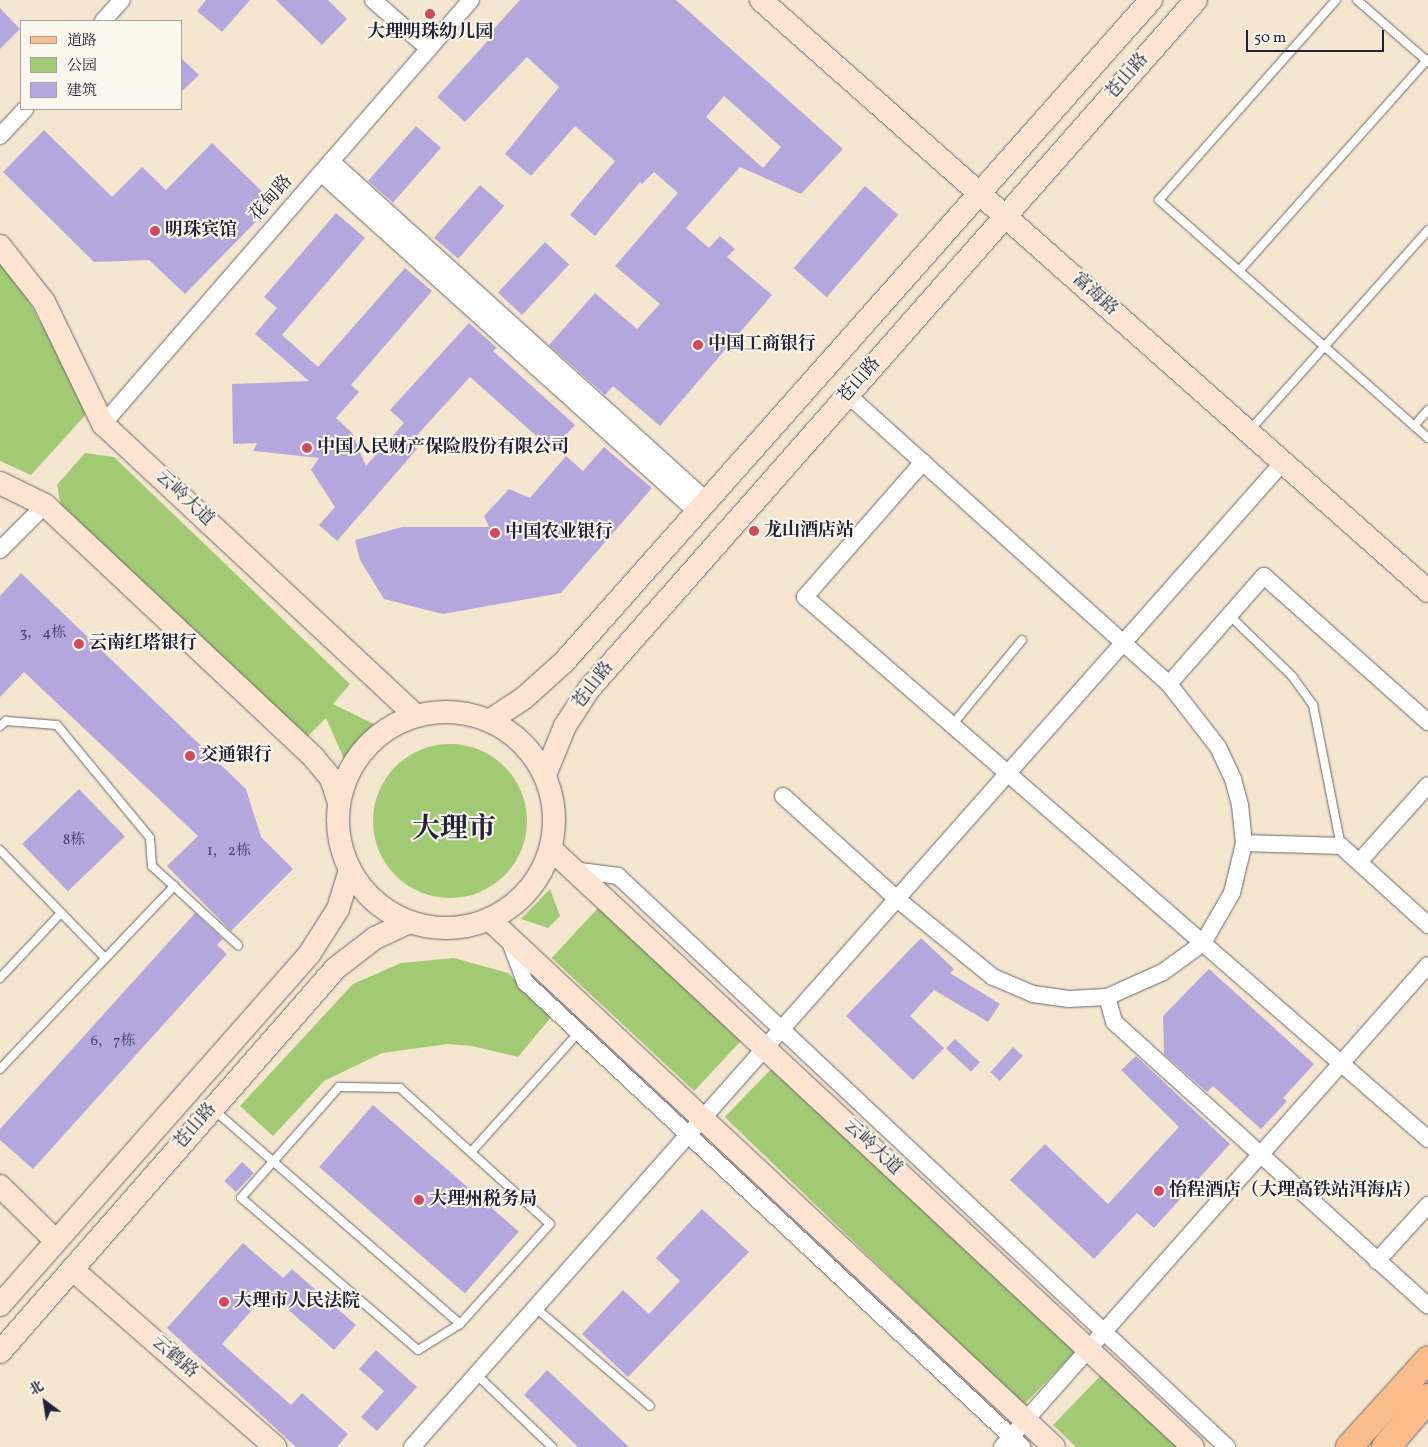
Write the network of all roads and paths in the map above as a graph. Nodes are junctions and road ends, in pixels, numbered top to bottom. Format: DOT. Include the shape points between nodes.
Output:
graph roads {
  1 [pos="122,0"];
  2 [pos="372,0"];
  3 [pos="471,0"];
  4 [pos="761,0"];
  5 [pos="1150,0"];
  6 [pos="1196,0"];
  7 [pos="1336,0"];
  8 [pos="1357,0"];
  9 [pos="104,20"];
  10 [pos="429,49"];
  11 [pos="1427,61"];
  12 [pos="24,110"];
  13 [pos="0,136"];
  14 [pos="326,167"];
  15 [pos="980,194"];
  16 [pos="1005,216"];
  17 [pos="1428,230"];
  18 [pos="0,246"];
  19 [pos="1240,271"];
  20 [pos="1324,346"];
  21 [pos="848,395"];
  22 [pos="1428,410"];
  23 [pos="103,424"];
  24 [pos="1414,426"];
  25 [pos="1248,432"];
  26 [pos="1428,438"];
  27 [pos="923,462"];
  28 [pos="1283,462"];
  29 [pos="0,483"];
  30 [pos="45,505"];
  31 [pos="703,508"];
  32 [pos="0,550"];
  33 [pos="1428,591"];
  34 [pos="1229,615"];
  35 [pos="1022,640"];
  36 [pos="1122,644"];
  37 [pos="1169,684"];
  38 [pos="416,716"];
  39 [pos="490,721"];
  40 [pos="1428,722"];
  41 [pos="952,725"];
  42 [pos="0,726"];
  43 [pos="1008,774"];
  44 [pos="545,775"];
  45 [pos="1428,785"];
  46 [pos="783,796"];
  47 [pos="339,802"];
  48 [pos="1244,843"];
  49 [pos="1341,846"];
  50 [pos="551,849"];
  51 [pos="1,854"];
  52 [pos="1359,862"];
  53 [pos="350,870"];
  54 [pos="573,870"];
  55 [pos="174,886"];
  56 [pos="897,899"];
  57 [pos="61,912"];
  58 [pos="489,920"];
  59 [pos="409,922"];
  60 [pos="1428,925"];
  61 [pos="508,937"];
  62 [pos="1203,943"];
  63 [pos="238,945"];
  64 [pos="104,957"];
  65 [pos="1428,965"];
  66 [pos="0,978"];
  67 [pos="1107,997"];
  68 [pos="782,1030"];
  69 [pos="579,1032"];
  70 [pos="765,1048"];
  71 [pos="1341,1063"];
  72 [pos="0,1069"];
  73 [pos="212,1109"];
  74 [pos="696,1127"];
  75 [pos="1428,1138"];
  76 [pos="472,1151"];
  77 [pos="1259,1156"];
  78 [pos="272,1163"];
  79 [pos="0,1186"];
  80 [pos="1428,1205"];
  81 [pos="56,1241"];
  82 [pos="1377,1261"];
  83 [pos="72,1269"];
  84 [pos="0,1305"];
  85 [pos="1428,1306"];
  86 [pos="536,1308"];
  87 [pos="460,1324"];
  88 [pos="1104,1332"];
  89 [pos="1088,1349"];
  90 [pos="0,1352"];
  91 [pos="1428,1360"];
  92 [pos="477,1375"];
  93 [pos="1428,1398"];
  94 [pos="650,1406"];
  95 [pos="1015,1438"];
  96 [pos="275,1447"];
  97 [pos="412,1447"];
  98 [pos="552,1447"];
  99 [pos="1054,1447"];
  100 [pos="1193,1447"];
  101 [pos="1227,1447"];
  102 [pos="1349,1447"];
  103 [pos="1386,1447"];
  1 -- 9 [label="street"];
  2 -- 10 [label="street"];
  3 -- 10 [label="street, 花甸路"];
  4 -- 15 [label="street, 富海路"];
  5 -- 15 [label="street, 苍山路"];
  6 -- 16 [label="street, 苍山路"];
  7 -- 19 [label="lane" via="1159,200"];
  8 -- 11 [label="lane"];
  10 -- 14 [label="street, 花甸路"];
  11 -- 19 [label="lane"];
  12 -- 13 [label="street"];
  14 -- 23 [label="street, 花甸路"];
  14 -- 31 [label="street"];
  15 -- 16 [label="street, 富海路"];
  15 -- 31 [label="street, 苍山路"];
  16 -- 21 [label="street, 苍山路"];
  16 -- 25 [label="street, 富海路"];
  17 -- 20 [label="lane"];
  18 -- 23 [label="street, 云岭大道" via="44,302"];
  19 -- 20 [label="lane"];
  20 -- 24 [label="lane"];
  20 -- 25 [label="lane"];
  21 -- 27 [label="street"];
  21 -- 44 [label="street, 苍山路" via="589,689 565,726"];
  22 -- 24 [label="lane"];
  23 -- 38 [label="street, 云岭大道"];
  24 -- 26 [label="lane"];
  25 -- 28 [label="street, 富海路"];
  27 -- 36 [label="street"];
  27 -- 41 [label="street" via="805,597"];
  28 -- 33 [label="street, 富海路"];
  28 -- 36 [label="street"];
  29 -- 30 [label="street"];
  30 -- 32 [label="street"];
  30 -- 47 [label="street" via="314,758 331,778"];
  31 -- 39 [label="street, 苍山路" via="556,671"];
  34 -- 37 [label="street"];
  34 -- 40 [label="street" via="1264,576"];
  34 -- 49 [label="lane" via="1292,676 1313,705"];
  35 -- 41 [label="lane"];
  36 -- 37 [label="street"];
  36 -- 43 [label="street"];
  37 -- 48 [label="street" via="1222,755 1240,805"];
  38 -- 39 [label="street" via="448,712"];
  38 -- 47 [label="street" via="398,724 365,748 350,771"];
  39 -- 44 [label="street" via="517,738"];
  41 -- 43 [label="street"];
  42 -- 55 [label="lane" via="6,721 57,725 150,838 152,866"];
  43 -- 56 [label="street"];
  43 -- 62 [label="street"];
  44 -- 50 [label="street" via="554,809"];
  45 -- 52 [label="street"];
  46 -- 56 [label="street"];
  47 -- 53 [label="street" via="339,834"];
  48 -- 49 [label="street"];
  48 -- 62 [label="street" via="1232,893"];
  49 -- 52 [label="street"];
  50 -- 54 [label="street, 云岭大道"];
  50 -- 58 [label="street" via="542,871 528,891"];
  51 -- 57 [label="lane"];
  52 -- 60 [label="street"];
  53 -- 59 [label="street" via="372,900"];
  53 -- 81 [label="street, 苍山路" via="338,909 310,953"];
  54 -- 68 [label="street" via="618,876"];
  54 -- 70 [label="street, 云岭大道"];
  55 -- 63 [label="lane"];
  55 -- 64 [label="lane"];
  56 -- 67 [label="street" via="993,976 1033,994 1069,1000"];
  56 -- 68 [label="street"];
  57 -- 64 [label="lane"];
  57 -- 66 [label="lane"];
  58 -- 59 [label="street" via="445,929"];
  58 -- 61 [label="street"];
  59 -- 73 [label="street, 苍山路" via="375,938 336,968"];
  61 -- 69 [label="street" via="525,982"];
  61 -- 74 [label="street"];
  62 -- 67 [label="street" via="1163,972"];
  62 -- 71 [label="street"];
  64 -- 72 [label="lane"];
  65 -- 71 [label="street"];
  67 -- 77 [label="street" via="1114,1022"];
  68 -- 70 [label="street"];
  68 -- 88 [label="street"];
  69 -- 74 [label="street"];
  69 -- 76 [label="lane"];
  70 -- 74 [label="street"];
  70 -- 89 [label="street, 云岭大道"];
  71 -- 75 [label="street"];
  71 -- 77 [label="street"];
  73 -- 78 [label="lane"];
  73 -- 83 [label="street, 苍山路"];
  74 -- 86 [label="street"];
  74 -- 95 [label="street"];
  76 -- 78 [label="lane" via="400,1088 340,1087"];
  76 -- 87 [label="lane" via="550,1224"];
  77 -- 82 [label="street"];
  77 -- 88 [label="street"];
  78 -- 87 [label="lane"];
  78 -- 87 [label="lane" via="242,1198 418,1350"];
  79 -- 81 [label="street"];
  80 -- 82 [label="street"];
  81 -- 84 [label="street, 苍山路"];
  82 -- 85 [label="street"];
  83 -- 90 [label="street, 苍山路"];
  83 -- 96 [label="street, 云鹤路"];
  86 -- 92 [label="street"];
  86 -- 94 [label="lane"];
  88 -- 89 [label="street"];
  88 -- 101 [label="street"];
  89 -- 95 [label="street"];
  89 -- 100 [label="street, 云岭大道"];
  91 -- 102 [label="main road"];
  92 -- 97 [label="street"];
  92 -- 98 [label="lane"];
  93 -- 103 [label="highway"];
  95 -- 99 [label="street"];
}
